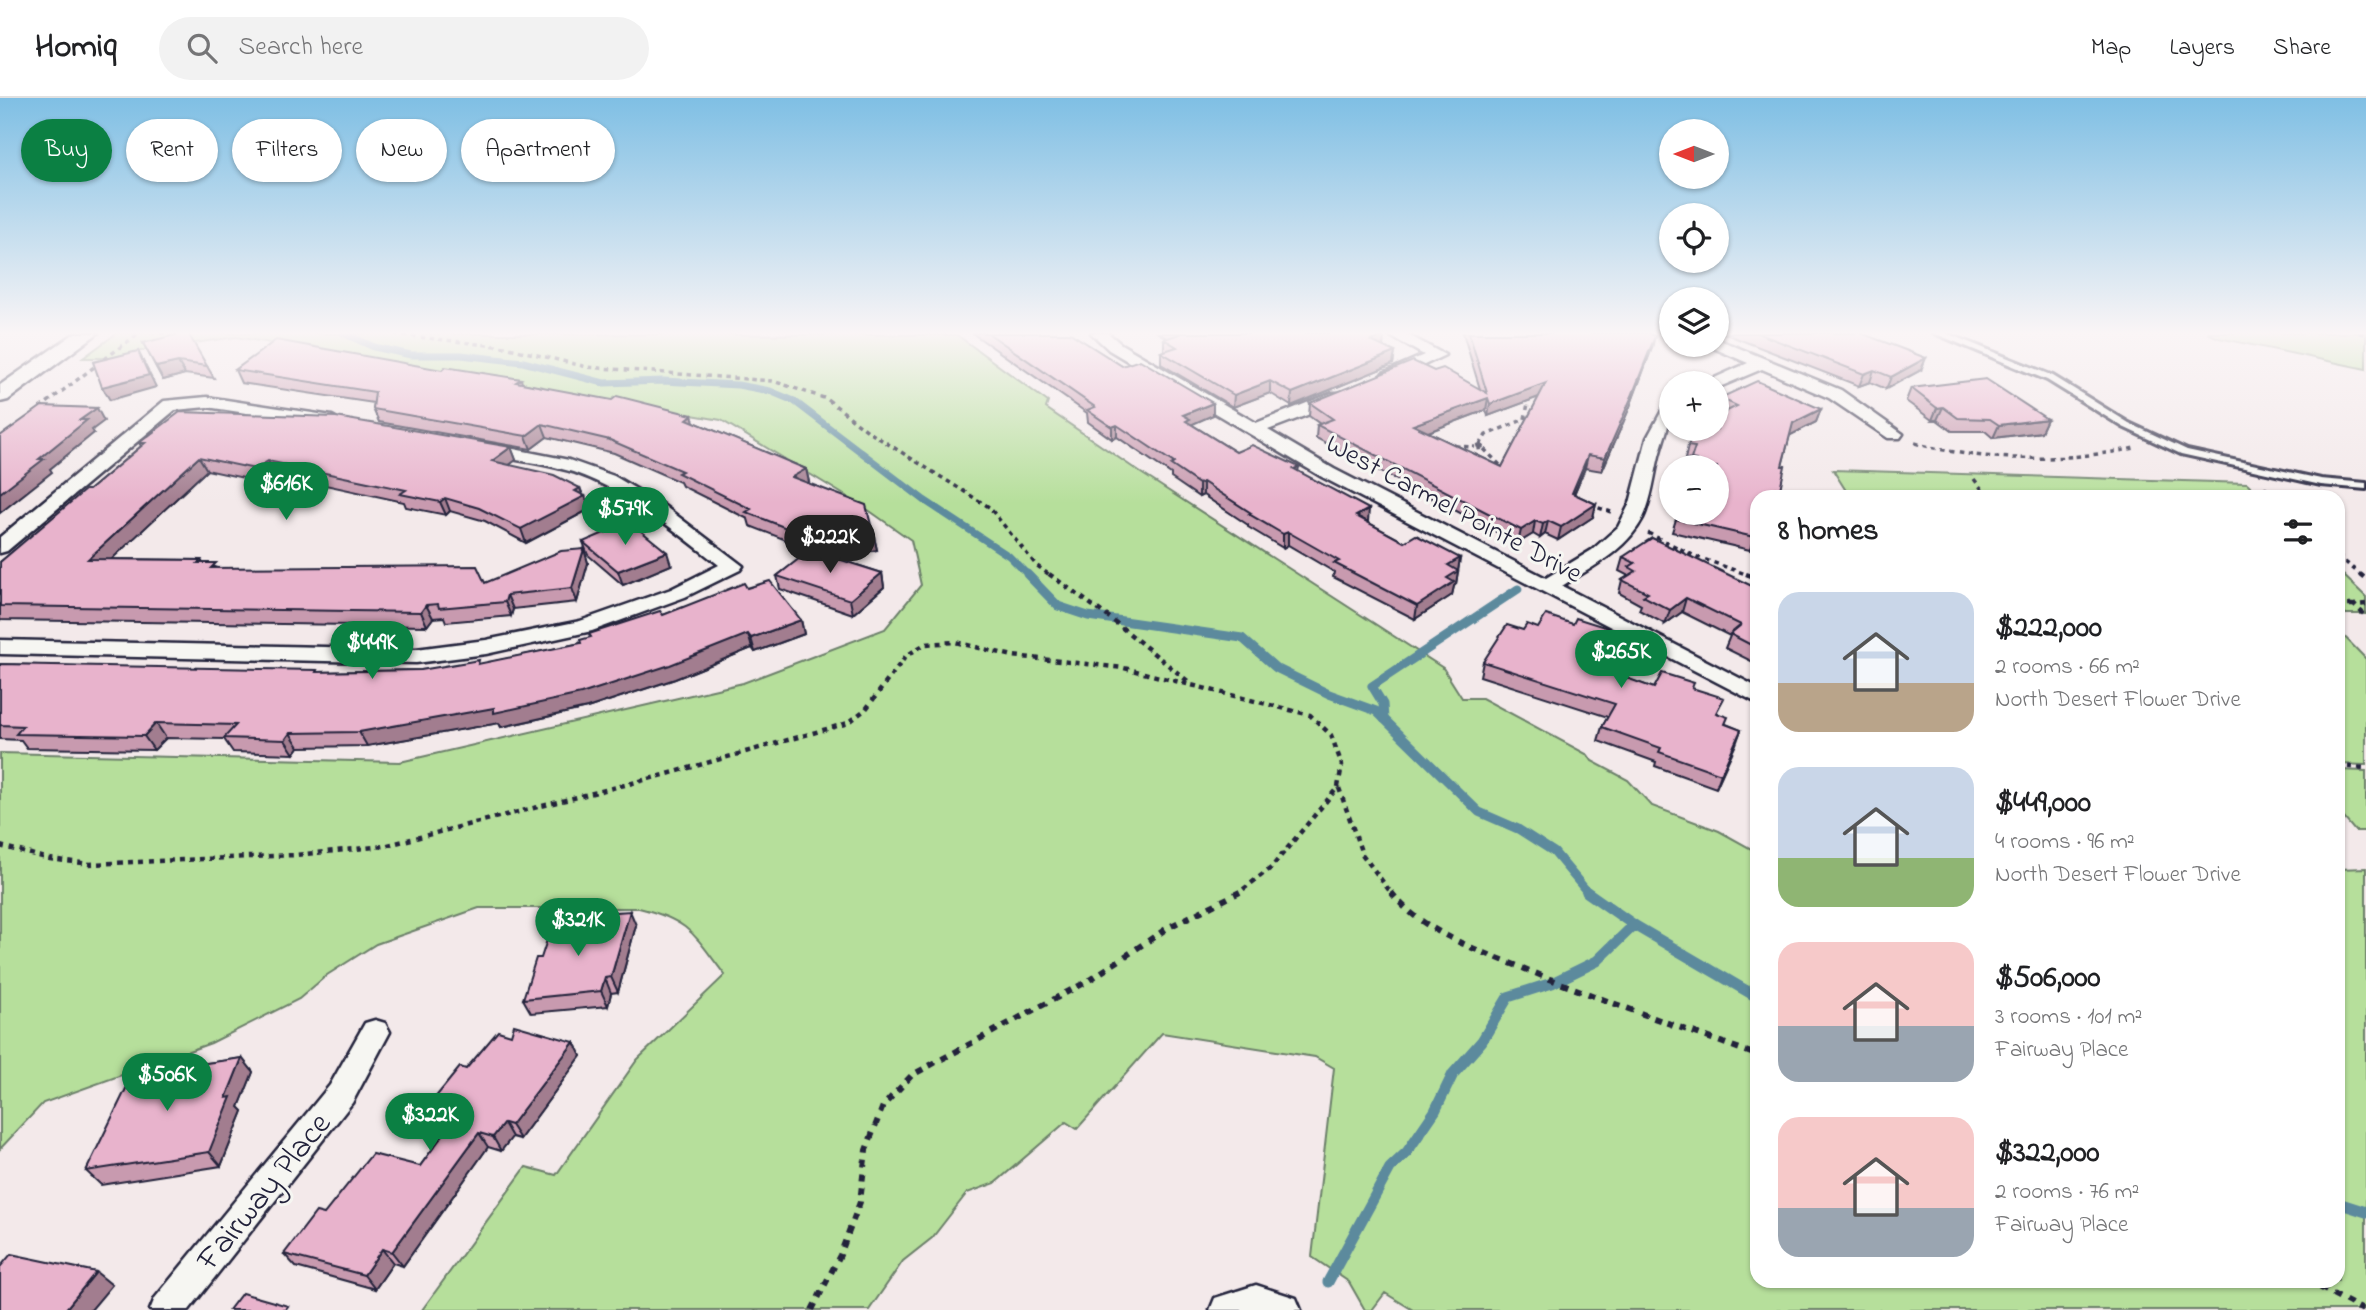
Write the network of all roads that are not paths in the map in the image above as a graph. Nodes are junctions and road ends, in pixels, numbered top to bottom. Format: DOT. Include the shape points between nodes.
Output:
graph roads {
  1 [pos="1186,390"];
  2 [pos="1824,390"];
  3 [pos="2070,390"];
  4 [pos="1353,391"];
  5 [pos="354,425"];
  6 [pos="1253,430"];
  7 [pos="1659,430"];
  8 [pos="1894,434"];
  9 [pos="462,444"];
  10 [pos="2366,486"];
  11 [pos="0,547"];
  12 [pos="1546,587"];
  13 [pos="0,647"];
  14 [pos="1750,692"];
  15 [pos="375,1032"];
  16 [pos="167,1310"];
  17 [pos="1227,1310"];
  18 [pos="1284,1310"];
  1 -- 6 [label="street, West Carmel Pointe Drive"];
  2 -- 8 [label="street"];
  3 -- 10 [label="lane" via="2184,452 2321,482"];
  4 -- 6 [label="street"];
  5 -- 11 [label="street" via="207,402 170,405"];
  6 -- 12 [label="street, West Carmel Pointe Drive"];
  7 -- 12 [label="street" via="1630,522 1614,542"];
  9 -- 13 [label="street" via="557,461 607,479 733,566 678,593 585,626 416,656"];
  12 -- 14 [label="street, West Carmel Pointe Drive"];
  15 -- 16 [label="street, Fairway Place" via="341,1094"];
  17 -- 18 [label="street" via="1256,1303"];
}
